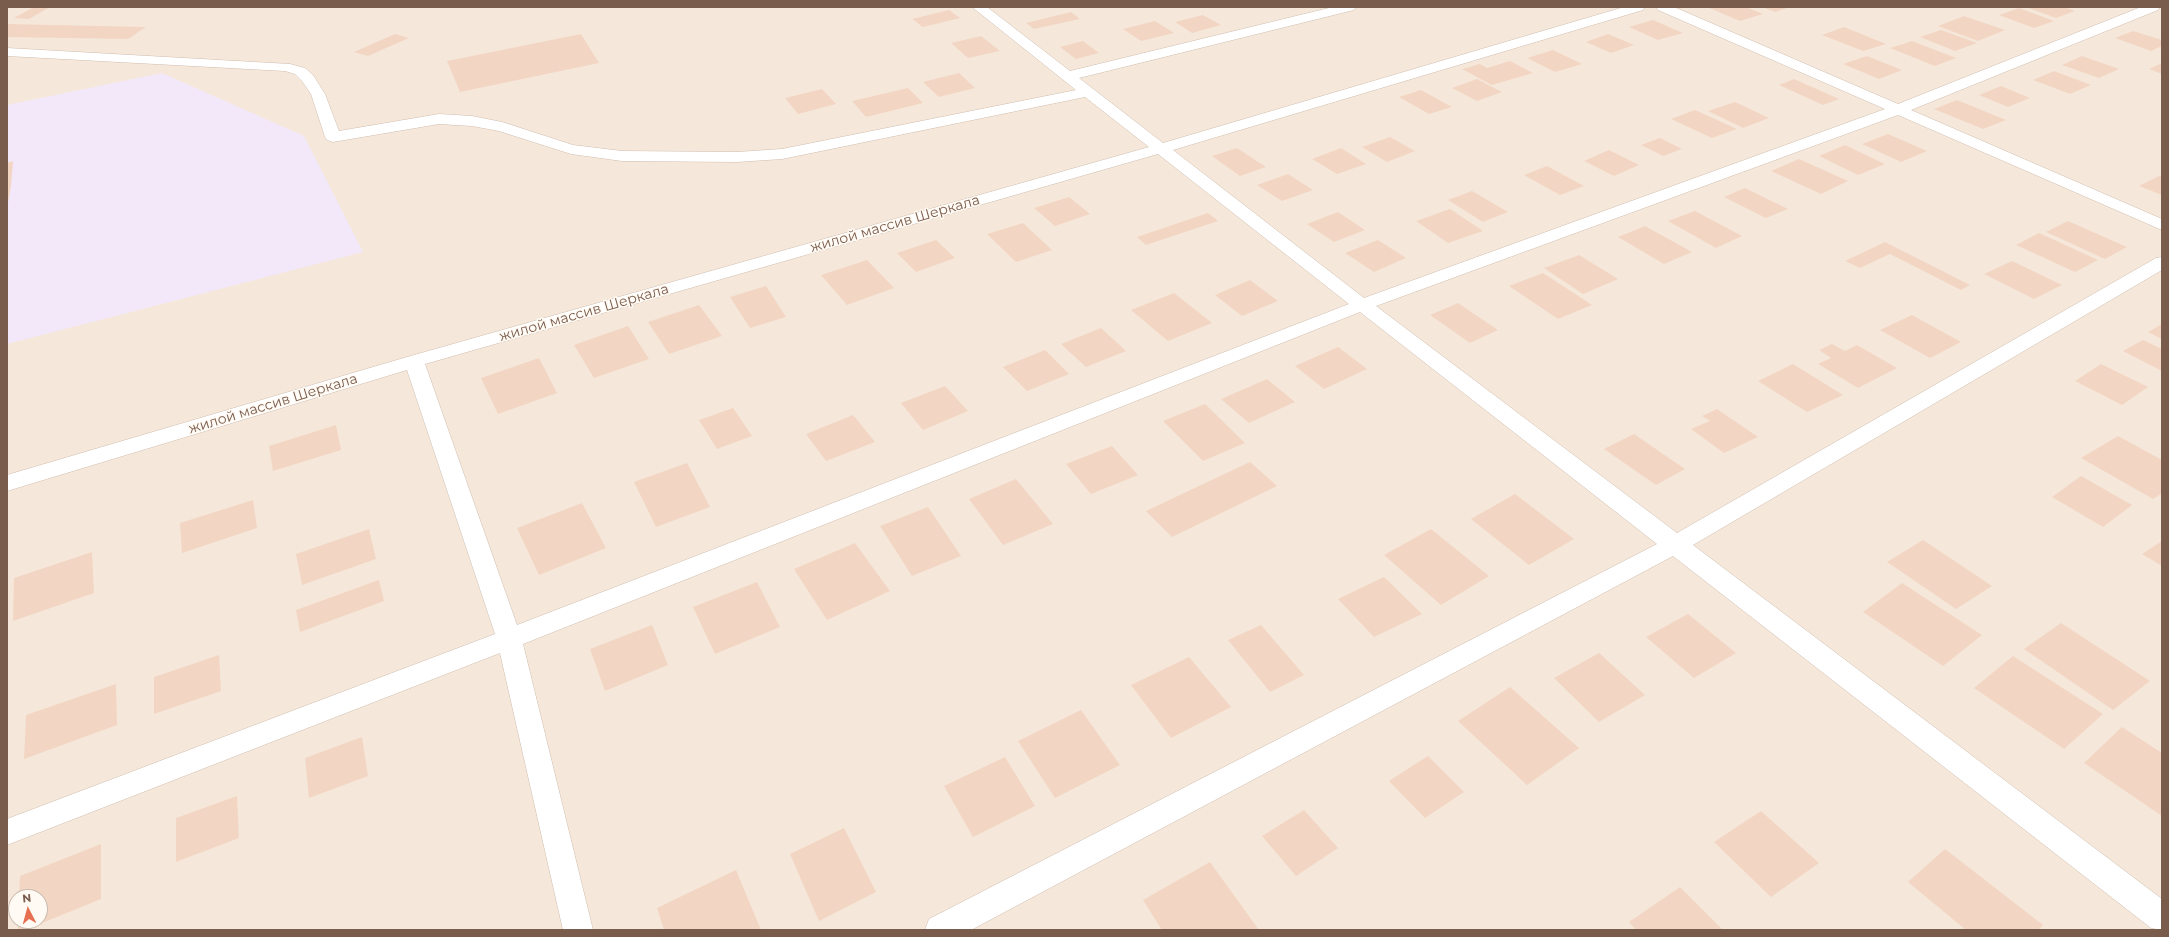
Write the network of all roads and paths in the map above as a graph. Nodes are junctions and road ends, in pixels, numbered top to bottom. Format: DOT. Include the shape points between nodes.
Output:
graph roads {
  1 [pos="979,7"];
  2 [pos="1349,7"];
  3 [pos="1638,7"];
  4 [pos="1663,7"];
  5 [pos="2153,7"];
  6 [pos="7,52"];
  7 [pos="1068,76"];
  8 [pos="1088,92"];
  9 [pos="1900,109"];
  10 [pos="1162,148"];
  11 [pos="2162,225"];
  12 [pos="2162,262"];
  13 [pos="1362,305"];
  14 [pos="414,361"];
  15 [pos="7,483"];
  16 [pos="1675,545"];
  17 [pos="509,639"];
  18 [pos="7,832"];
  19 [pos="2162,919"];
  20 [pos="578,930"];
  21 [pos="940,930"];
  22 [pos="2151,930"];
  1 -- 7 [label="street"];
  2 -- 7 [label="street"];
  3 -- 10 [label="street, жилой массив Шеркала"];
  4 -- 9 [label="street"];
  5 -- 9 [label="street"];
  6 -- 8 [label="street" via="285,67 300,71 308,78 318,94 333,137 439,119 472,121 502,127 572,149 622,156 737,157 782,154"];
  7 -- 8 [label="street"];
  8 -- 10 [label="street"];
  9 -- 11 [label="street"];
  9 -- 13 [label="street"];
  10 -- 13 [label="street"];
  10 -- 14 [label="street, жилой массив Шеркала"];
  12 -- 16 [label="street"];
  13 -- 16 [label="street"];
  13 -- 17 [label="street"];
  14 -- 15 [label="street, жилой массив Шеркала"];
  14 -- 17 [label="street"];
  16 -- 19 [label="street"];
  16 -- 21 [label="street"];
  17 -- 18 [label="street"];
  17 -- 20 [label="street"];
  19 -- 22 [label="street"];
}
